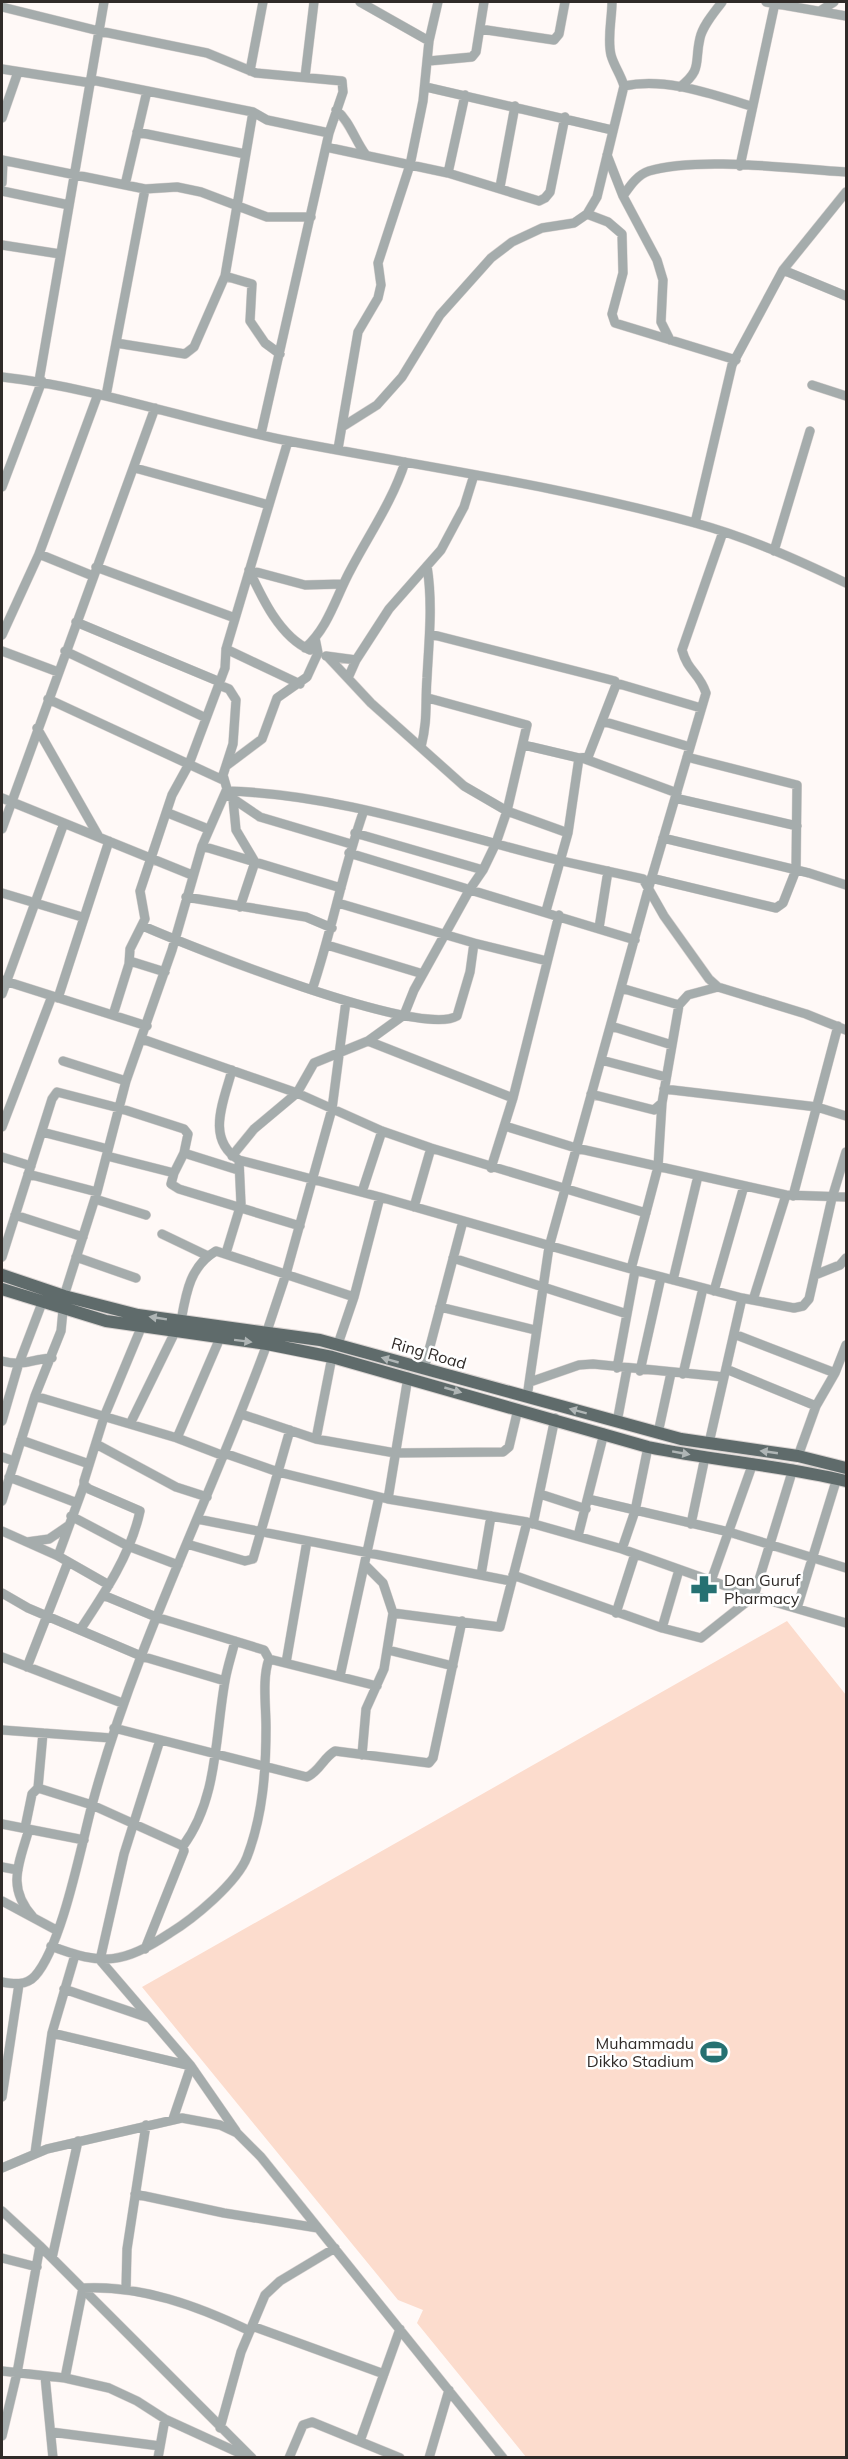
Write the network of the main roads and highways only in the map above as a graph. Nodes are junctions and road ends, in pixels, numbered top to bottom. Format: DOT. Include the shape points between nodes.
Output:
graph roads {
  1 [pos="2,1275"];
  2 [pos="2,1289"];
  3 [pos="178,1327"];
  4 [pos="267,1337"];
  5 [pos="846,1468"];
  6 [pos="842,1480"];
  3 -- 1 [label="main road, Ring Road, one-way"];
  2 -- 3 [label="main road, Ring Road" via="63,1310 141,1328"];
  3 -- 4 [label="main road, Ring Road"];
  3 -- 4 [label="main road, Ring Road, one-way" via="220,1338"];
  5 -- 4 [label="main road, Ring Road, one-way" via="798,1456 658,1433 338,1344"];
  4 -- 6 [label="main road, Ring Road, one-way" via="648,1447"];
}
